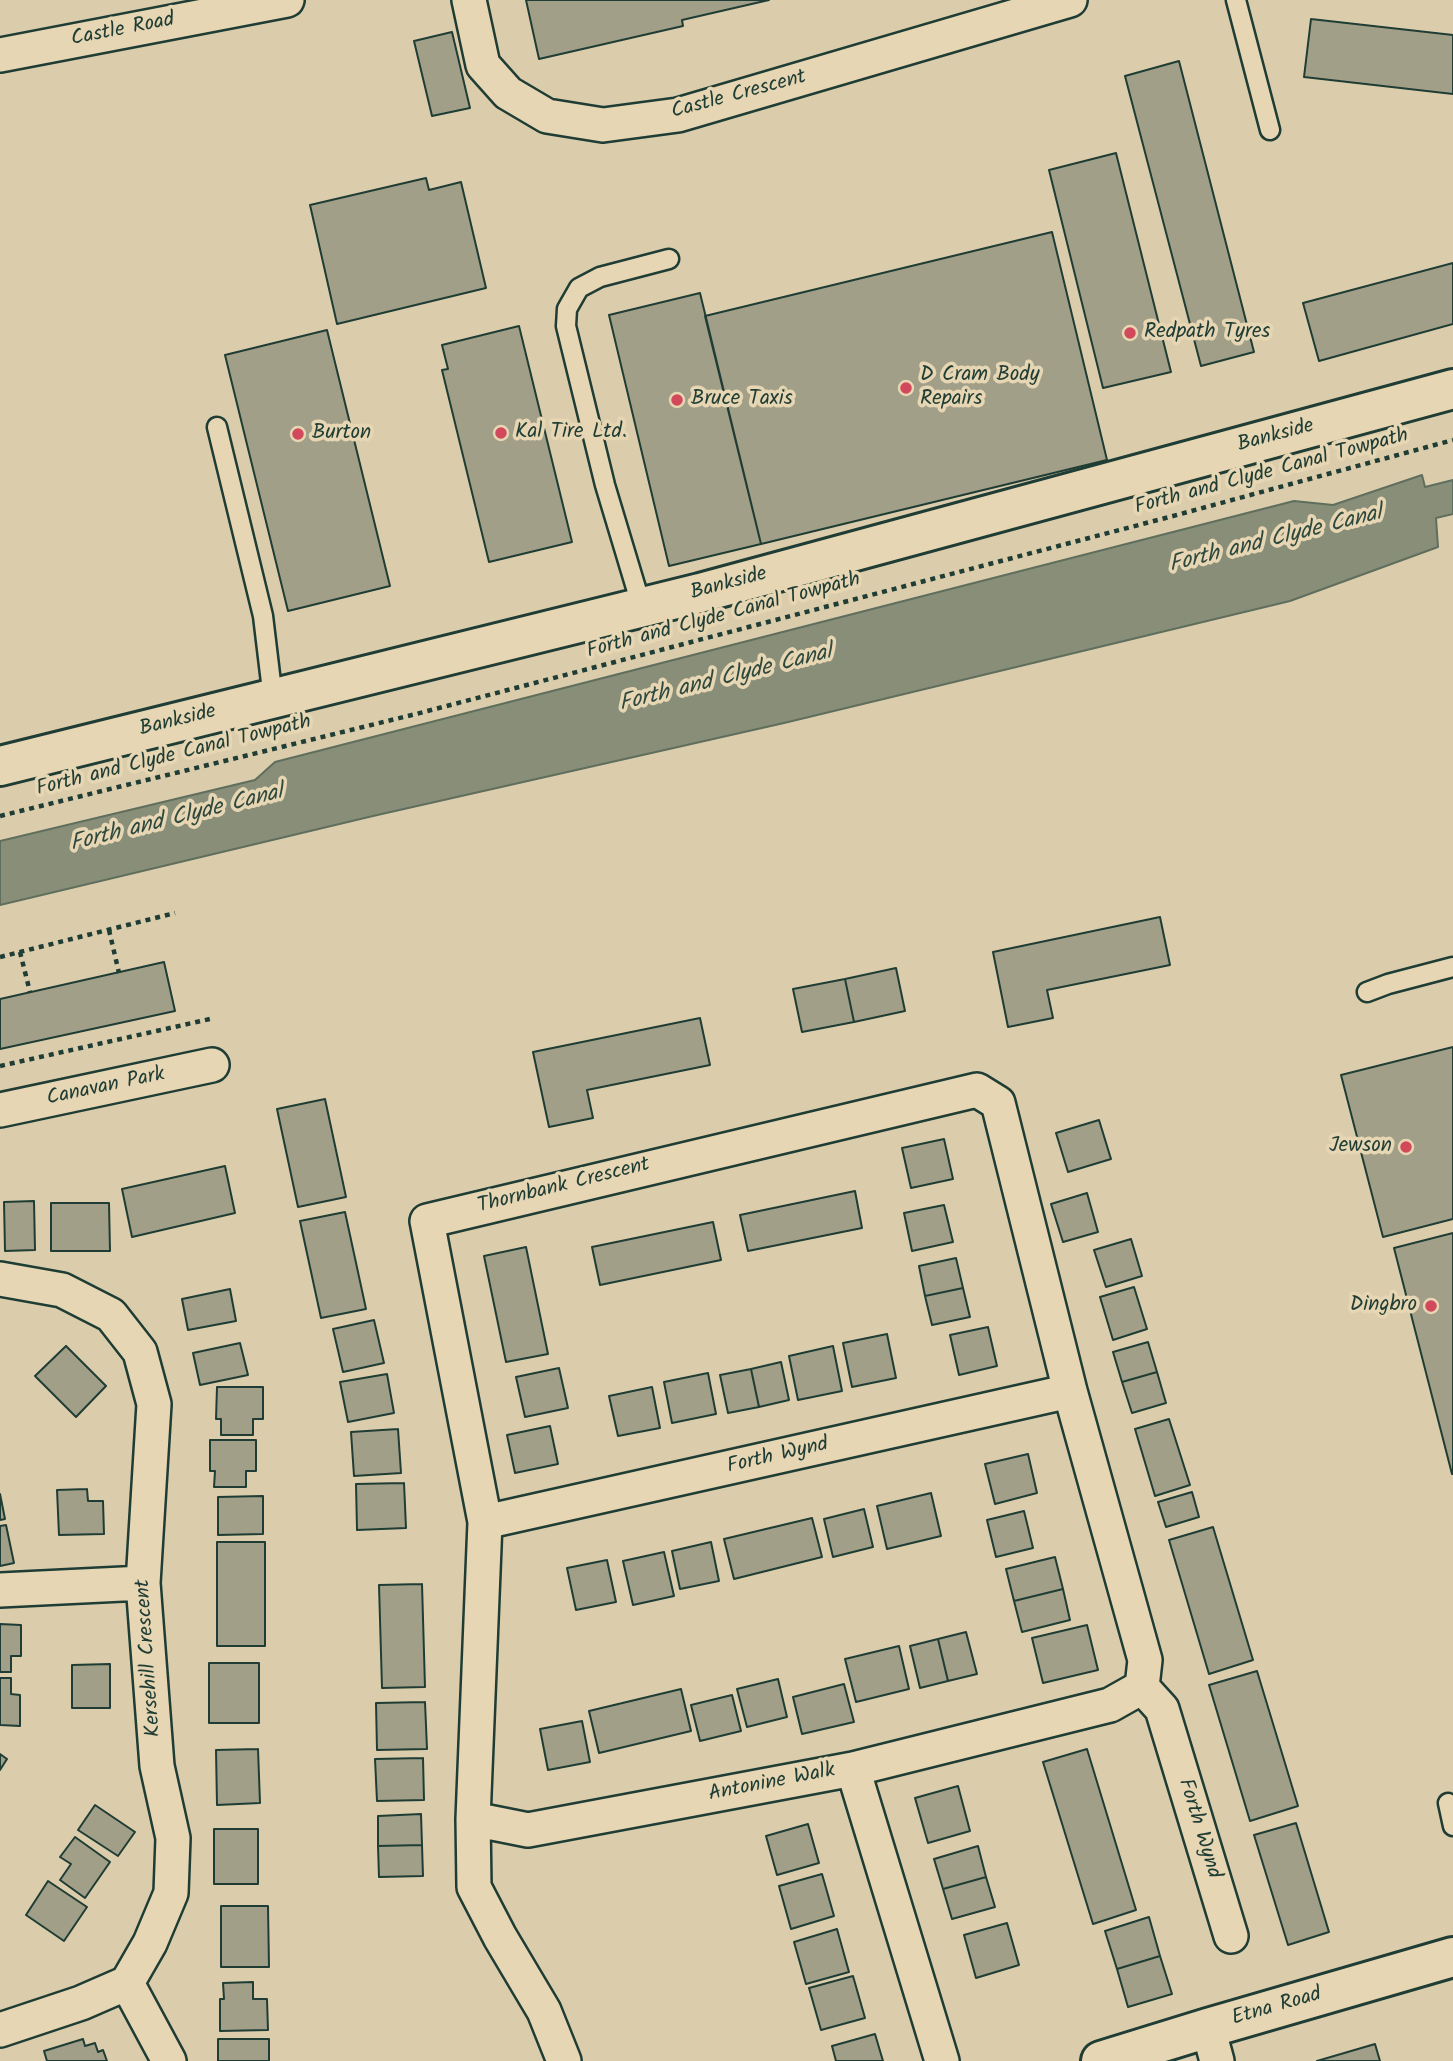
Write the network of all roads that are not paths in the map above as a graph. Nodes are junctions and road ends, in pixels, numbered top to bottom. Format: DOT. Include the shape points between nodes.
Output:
graph roads {
  1 [pos="287,0"];
  2 [pos="469,0"];
  3 [pos="1070,0"];
  4 [pos="1236,0"];
  5 [pos="251,3"];
  6 [pos="0,55"];
  7 [pos="1270,130"];
  8 [pos="669,259"];
  9 [pos="1453,389"];
  10 [pos="216,427"];
  11 [pos="642,608"];
  12 [pos="273,699"];
  13 [pos="0,766"];
  14 [pos="1453,967"];
  15 [pos="1367,992"];
  16 [pos="212,1065"];
  17 [pos="0,1110"];
  18 [pos="0,1279"];
  19 [pos="1070,1391"];
  20 [pos="485,1522"];
  21 [pos="143,1583"];
  22 [pos="0,1590"];
  23 [pos="1142,1687"];
  24 [pos="853,1769"];
  25 [pos="1448,1802"];
  26 [pos="473,1819"];
  27 [pos="1453,1826"];
  28 [pos="1231,1936"];
  29 [pos="1453,1957"];
  30 [pos="127,1983"];
  31 [pos="0,2031"];
  32 [pos="1212,2044"];
  33 [pos="169,2061"];
  34 [pos="564,2061"];
  35 [pos="942,2061"];
  36 [pos="1101,2061"];
  1 -- 5 [label="street, Castle Road"];
  2 -- 3 [label="street, Castle Crescent" via="483,65 508,93 547,117 603,125 678,115"];
  4 -- 7 [label="lane"];
  5 -- 6 [label="street, Castle Road"];
  8 -- 11 [label="lane" via="600,277 579,288 567,309 566,326 605,485"];
  9 -- 11 [label="street, Bankside"];
  10 -- 12 [label="lane" via="263,616"];
  11 -- 12 [label="street, Bankside"];
  12 -- 13 [label="street, Bankside"];
  14 -- 15 [label="lane"];
  16 -- 17 [label="street, Canavan Park"];
  18 -- 21 [label="street, Kersehill Crescent" via="75,1296 111,1315 140,1352 154,1404"];
  19 -- 20 [label="street, Forth Wynd"];
  19 -- 20 [label="street, Thornbank Crescent" via="998,1103 976,1090 427,1220"];
  19 -- 23 [label="street" via="1145,1660"];
  20 -- 26 [label="street"];
  21 -- 22 [label="street"];
  21 -- 30 [label="street, Kersehill Crescent" via="157,1766 173,1838 171,1893"];
  23 -- 24 [label="street" via="1110,1705"];
  23 -- 28 [label="street, Forth Wynd" via="1162,1709"];
  24 -- 26 [label="street, Antonine Walk" via="528,1830"];
  24 -- 35 [label="street, Antonine Walk"];
  25 -- 27 [label="lane"];
  26 -- 34 [label="street" via="474,1887 544,2011"];
  29 -- 32 [label="street, Etna Road"];
  30 -- 31 [label="street"];
  30 -- 33 [label="street"];
  32 -- 36 [label="street, Etna Road"];
}
